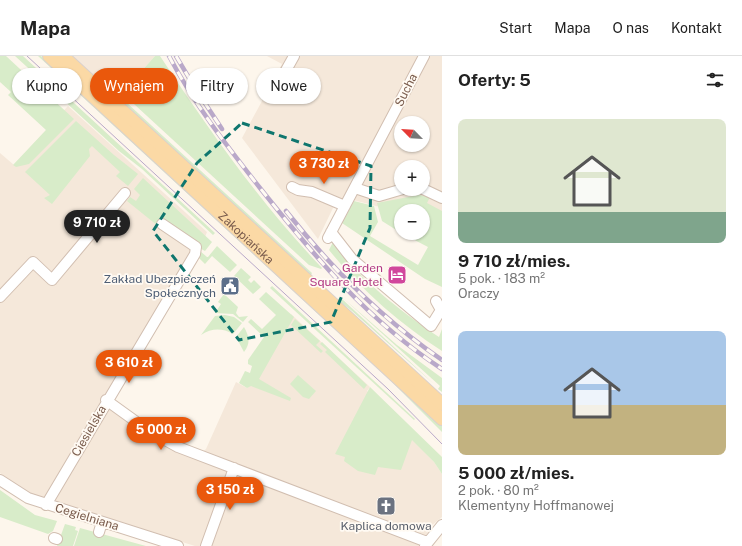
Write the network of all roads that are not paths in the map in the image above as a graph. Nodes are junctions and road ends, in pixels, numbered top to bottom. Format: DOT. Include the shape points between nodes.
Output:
graph roads {
  1 [pos="49,56"];
  2 [pos="63,56"];
  3 [pos="294,56"];
  4 [pos="424,56"];
  5 [pos="287,68"];
  6 [pos="292,187"];
  7 [pos="355,188"];
  8 [pos="394,192"];
  9 [pos="430,192"];
  10 [pos="125,193"];
  11 [pos="442,198"];
  12 [pos="345,206"];
  13 [pos="162,224"];
  14 [pos="0,297"];
  15 [pos="436,301"];
  16 [pos="106,400"];
  17 [pos="442,404"];
  18 [pos="442,419"];
  19 [pos="234,468"];
  20 [pos="0,480"];
  21 [pos="46,505"];
  22 [pos="102,522"];
  23 [pos="442,525"];
  24 [pos="99,532"];
  25 [pos="426,544"];
  26 [pos="178,546"];
  27 [pos="206,546"];
  1 -- 18 [label="main road, Zakopiańska"];
  2 -- 17 [label="main road, Zakopiańska"];
  3 -- 5 [label="street"];
  4 -- 7 [label="street, Sucha"];
  6 -- 12 [label="street" via="312,192"];
  7 -- 8 [label="street" via="379,196"];
  7 -- 12 [label="street, Sucha"];
  9 -- 11 [label="street"];
  10 -- 14 [label="street" via="52,280 33,262"];
  12 -- 15 [label="street, Sucha" via="329,235 431,326 441,310"];
  13 -- 16 [label="street, Ciesielska" via="196,247 195,254"];
  16 -- 19 [label="street" via="149,431 178,447"];
  16 -- 21 [label="street, Ciesielska"];
  19 -- 25 [label="street" via="386,526"];
  19 -- 27 [label="street"];
  20 -- 21 [label="street, Cegielniana" via="28,498"];
  21 -- 22 [label="street, Cegielniana"];
  22 -- 24 [label="street"];
  22 -- 26 [label="street, Cegielniana"];
  23 -- 25 [label="street"];
}
